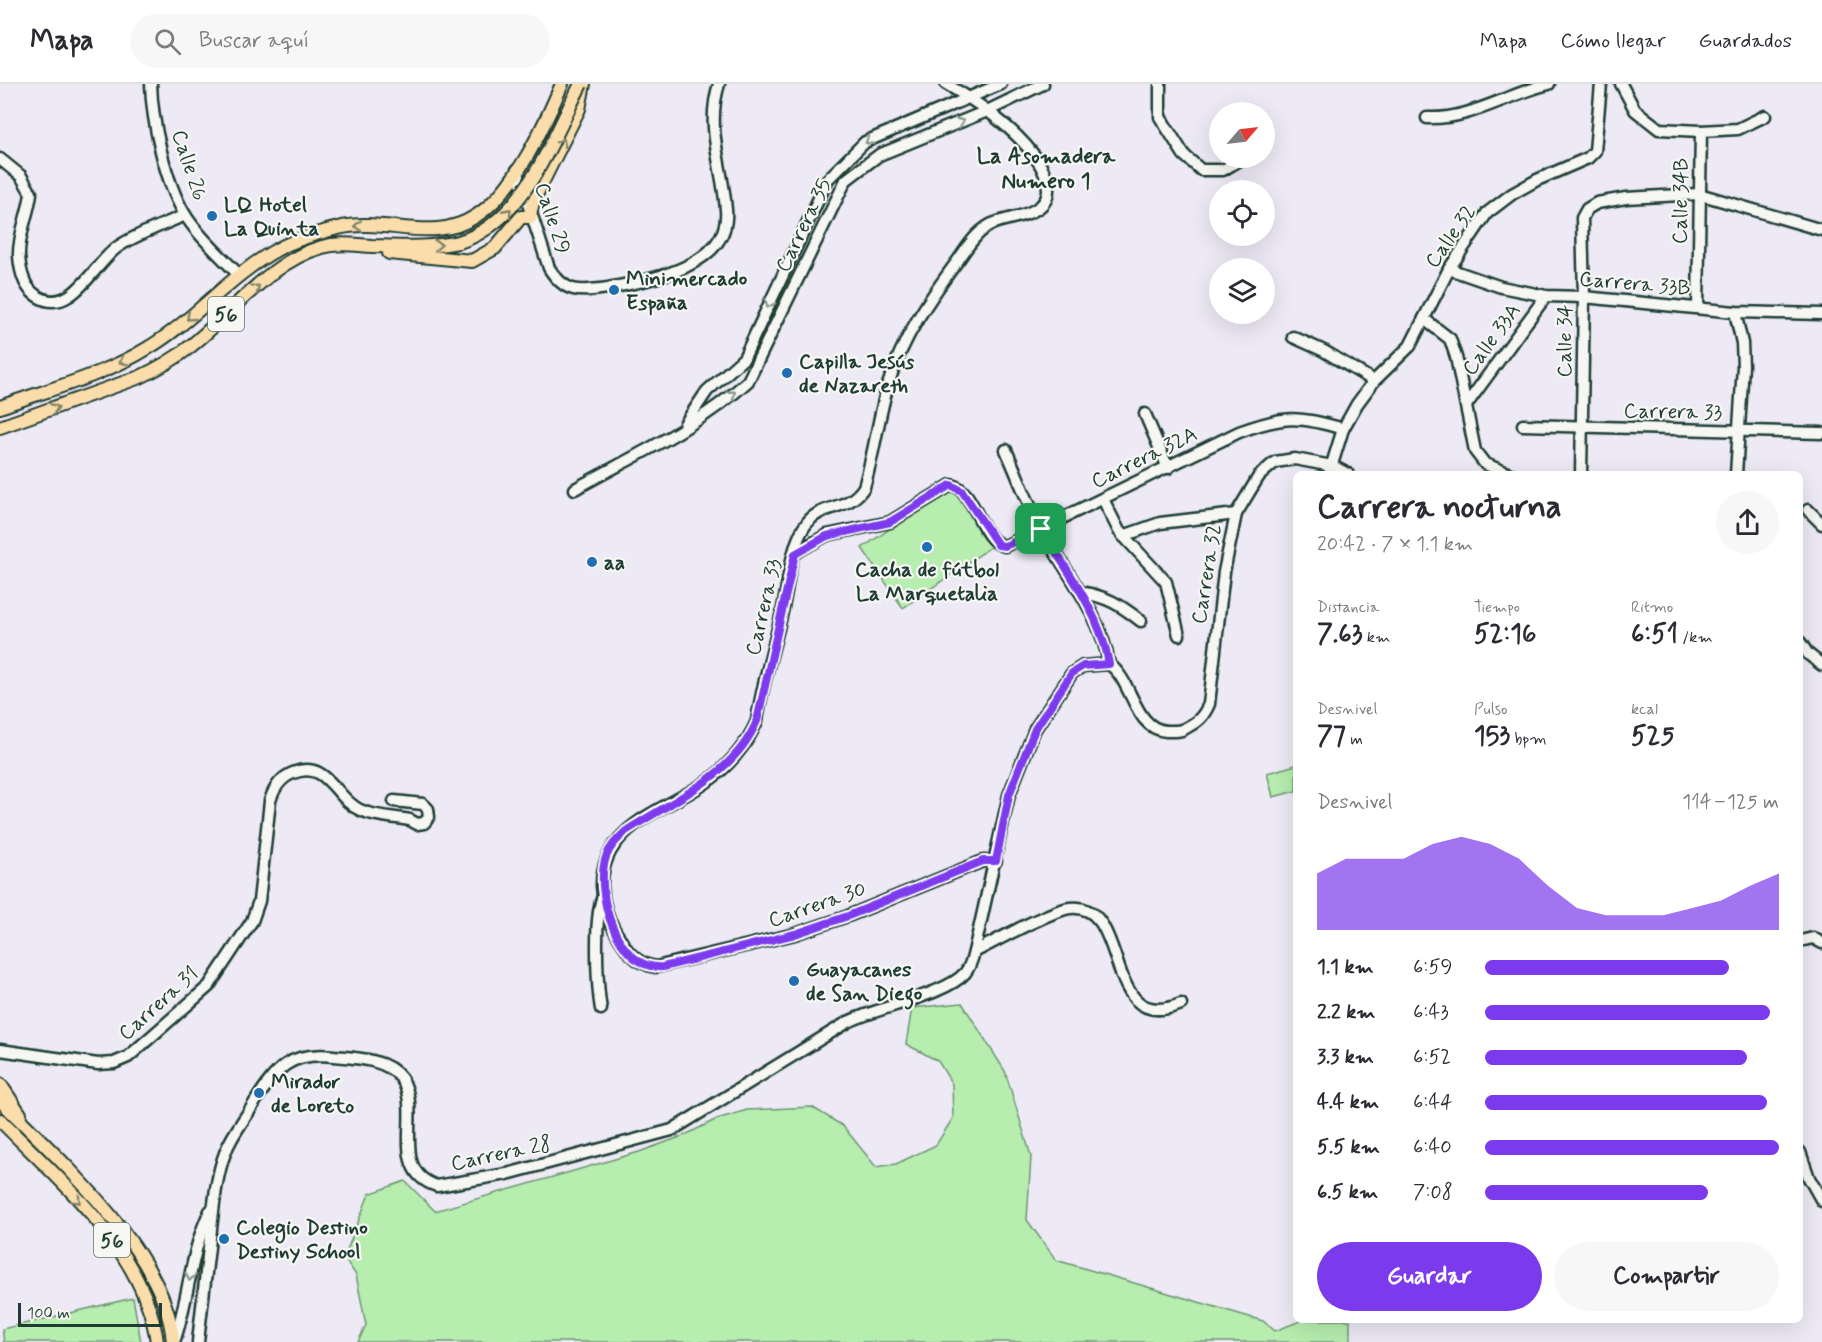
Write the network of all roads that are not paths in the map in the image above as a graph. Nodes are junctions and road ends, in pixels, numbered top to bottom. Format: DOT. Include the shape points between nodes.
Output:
graph roads {
  1 [pos="151,84"];
  2 [pos="562,84"];
  3 [pos="582,84"];
  4 [pos="719,84"];
  5 [pos="946,84"];
  6 [pos="1001,84"];
  7 [pos="1043,84"];
  8 [pos="1160,84"];
  9 [pos="1548,84"];
  10 [pos="1601,84"];
  11 [pos="1621,84"];
  12 [pos="970,99"];
  13 [pos="987,111"];
  14 [pos="1765,116"];
  15 [pos="1427,117"];
  16 [pos="923,118"];
  17 [pos="1701,131"];
  18 [pos="933,133"];
  19 [pos="0,159"];
  20 [pos="1226,168"];
  21 [pos="517,170"];
  22 [pos="1699,194"];
  23 [pos="185,215"];
  24 [pos="531,216"];
  25 [pos="474,218"];
  26 [pos="1822,230"];
  27 [pos="500,243"];
  28 [pos="291,261"];
  29 [pos="1449,269"];
  30 [pos="238,275"];
  31 [pos="1546,296"];
  32 [pos="1584,297"];
  33 [pos="1698,308"];
  34 [pos="1735,312"];
  35 [pos="1822,314"];
  36 [pos="1424,320"];
  37 [pos="1293,337"];
  38 [pos="1374,381"];
  39 [pos="1467,404"];
  40 [pos="0,407"];
  41 [pos="1145,414"];
  42 [pos="1523,425"];
  43 [pos="0,427"];
  44 [pos="683,427"];
  45 [pos="1343,429"];
  46 [pos="1582,429"];
  47 [pos="1737,432"];
  48 [pos="1822,433"];
  49 [pos="1006,450"];
  50 [pos="1168,468"];
  51 [pos="1331,470"];
  52 [pos="1504,471"];
  53 [pos="1581,471"];
  54 [pos="1736,471"];
  55 [pos="575,489"];
  56 [pos="1103,499"];
  57 [pos="1808,510"];
  58 [pos="1236,514"];
  59 [pos="1822,524"];
  60 [pos="1041,529"];
  61 [pos="1123,536"];
  62 [pos="795,554"];
  63 [pos="1080,592"];
  64 [pos="1141,621"];
  65 [pos="1179,634"];
  66 [pos="1803,646"];
  67 [pos="1109,664"];
  68 [pos="1822,665"];
  69 [pos="394,801"];
  70 [pos="416,803"];
  71 [pos="410,820"];
  72 [pos="996,861"];
  73 [pos="603,896"];
  74 [pos="1803,939"];
  75 [pos="1822,943"];
  76 [pos="974,952"];
  77 [pos="1181,1004"];
  78 [pos="601,1009"];
  79 [pos="0,1050"];
  80 [pos="0,1084"];
  81 [pos="0,1100"];
  82 [pos="0,1120"];
  83 [pos="28,1128"];
  84 [pos="1803,1161"];
  85 [pos="1822,1201"];
  86 [pos="214,1202"];
  87 [pos="197,1241"];
  88 [pos="209,1243"];
  89 [pos="157,1342"];
  90 [pos="173,1342"];
  91 [pos="198,1342"];
  1 -- 23 [label="street, Calle 26" via="158,135 174,192"];
  2 -- 21 [label="main road, 56"];
  24 -- 3 [label="main road, one-way" via="534,199 579,109"];
  28 -- 3 [label="main road, 56, one-way, bridge" via="322,247 345,243 423,247 459,242 485,232 515,204"];
  4 -- 24 [label="street, Calle 29" via="712,115 713,141 727,211 725,226 712,250 674,271 637,283 572,290 556,280 549,268"];
  5 -- 12 [label="street"];
  6 -- 12 [label="street, Carrera 35"];
  7 -- 13 [label="street, Carrera 35"];
  8 -- 20 [label="street" via="1160,117 1184,156 1201,170"];
  9 -- 15 [label="street" via="1473,112 1445,119"];
  10 -- 29 [label="street, Calle 32" via="1595,151 1512,194 1487,213"];
  11 -- 17 [label="street" via="1635,110 1652,126"];
  12 -- 13 [label="street"];
  12 -- 16 [label="street, Carrera 35"];
  18 -- 13 [label="street, Carrera 35, one-way"];
  13 -- 62 [label="street, Carrera 33" via="1018,136 1032,154 1046,181 1047,195 1022,217 1000,221 977,234 936,289 909,332 888,384 864,487 857,498 844,506 813,516 805,525"];
  14 -- 17 [label="street" via="1738,129"];
  16 -- 18 [label="street"];
  16 -- 44 [label="street, Carrera 35, one-way" via="866,142 828,179 744,358 706,391"];
  17 -- 22 [label="street, Calle 34B"];
  44 -- 18 [label="street, Carrera 35, one-way" via="748,381 846,180 879,155"];
  19 -- 23 [label="street" via="21,176 31,193 18,253 28,287 44,299 63,301 72,296 119,246"];
  21 -- 24 [label="street, Calle 29"];
  21 -- 25 [label="main road, 56" via="504,191"];
  22 -- 26 [label="street"];
  22 -- 32 [label="street, Calle 34" via="1626,198 1597,203 1587,209 1582,218"];
  22 -- 33 [label="street, Calle 34B"];
  23 -- 30 [label="street, Calle 26"];
  24 -- 27 [label="main road" via="517,220"];
  25 -- 27 [label="main road" via="486,222"];
  25 -- 30 [label="main road, 56, one-way" via="428,230 341,227 286,244"];
  27 -- 28 [label="main road" via="472,261 360,249 325,251"];
  43 -- 28 [label="main road, 56, one-way" via="162,367"];
  29 -- 31 [label="street, Carrera 33B" via="1502,287"];
  29 -- 36 [label="street, Calle 32"];
  30 -- 40 [label="main road, 56, one-way" via="174,332 147,349 109,368"];
  31 -- 32 [label="street, Carrera 33B"];
  31 -- 39 [label="street, Calle 33A"];
  32 -- 33 [label="street, Carrera 33B"];
  32 -- 46 [label="street, Calle 34"];
  33 -- 34 [label="street, Carrera 33B"];
  34 -- 35 [label="street, Carrera 33B"];
  34 -- 47 [label="street" via="1743,366"];
  36 -- 38 [label="street, Calle 32" via="1410,346"];
  36 -- 39 [label="street" via="1450,339"];
  37 -- 38 [label="street"];
  38 -- 45 [label="street, Calle 32"];
  39 -- 52 [label="street" via="1475,451 1479,458"];
  41 -- 50 [label="street"];
  42 -- 46 [label="street, Carrera 33"];
  44 -- 55 [label="street, Carrera 35" via="670,438"];
  45 -- 50 [label="street, Carrera 32A" via="1295,418 1271,420"];
  45 -- 51 [label="street, Calle 32"];
  46 -- 47 [label="street, Carrera 33"];
  46 -- 53 [label="street, Calle 34"];
  47 -- 48 [label="street, Carrera 33"];
  47 -- 54 [label="street"];
  49 -- 60 [label="street"];
  50 -- 56 [label="street, Carrera 32A"];
  51 -- 58 [label="street, Carrera 32" via="1295,459 1275,462 1259,476"];
  56 -- 60 [label="street, Carrera 32A"];
  56 -- 61 [label="street"];
  57 -- 59 [label="street"];
  58 -- 61 [label="street" via="1160,523"];
  58 -- 67 [label="street, Carrera 32" via="1224,572 1209,704 1198,722 1179,732 1158,730 1144,721 1126,681"];
  60 -- 62 [label="street, Carrera 32A" via="1005,546 998,545 962,491 951,485 890,522 827,536"];
  60 -- 63 [label="street"];
  61 -- 65 [label="street" via="1166,582"];
  62 -- 73 [label="street, Carrera 33" via="757,721 748,741 707,782 626,831 609,850 602,876"];
  63 -- 64 [label="street" via="1104,596"];
  63 -- 67 [label="street" via="1107,649"];
  66 -- 68 [label="street"];
  67 -- 72 [label="street" via="1083,666 1072,673 1044,712 1012,786"];
  69 -- 70 [label="street"];
  70 -- 71 [label="street" via="410,807"];
  70 -- 71 [label="street" via="428,809 429,817 424,823"];
  71 -- 79 [label="street, Carrera 31" via="358,810 325,775 312,770 284,777 270,801 259,901 252,921 210,986 128,1057 114,1063"];
  72 -- 73 [label="street, Carrera 30" via="983,861 795,934 663,967 646,966 623,944"];
  72 -- 76 [label="street"];
  73 -- 78 [label="street" via="598,931"];
  74 -- 75 [label="street" via="1813,938"];
  76 -- 77 [label="street" via="1059,911 1089,911 1104,926 1122,980 1135,998 1153,1007"];
  76 -- 86 [label="street, Carrera 28" via="963,975 938,991 865,1013 672,1131 448,1185 427,1183 416,1173 408,1142 406,1088 394,1070 379,1063 333,1056 294,1060 279,1067 236,1129 225,1153"];
  80 -- 83 [label="main road"];
  81 -- 83 [label="main road, 56"];
  82 -- 89 [label="main road, 56, one-way" via="117,1246 147,1296"];
  83 -- 90 [label="main road, 56" via="141,1256 160,1290"];
  84 -- 85 [label="street"];
  86 -- 87 [label="street, Carrera 28"];
  86 -- 88 [label="street, Carrera 28"];
  87 -- 88 [label="street" via="204,1238"];
  87 -- 90 [label="street, Carrera 28, one-way"];
  88 -- 91 [label="street, Carrera 28"];
}
